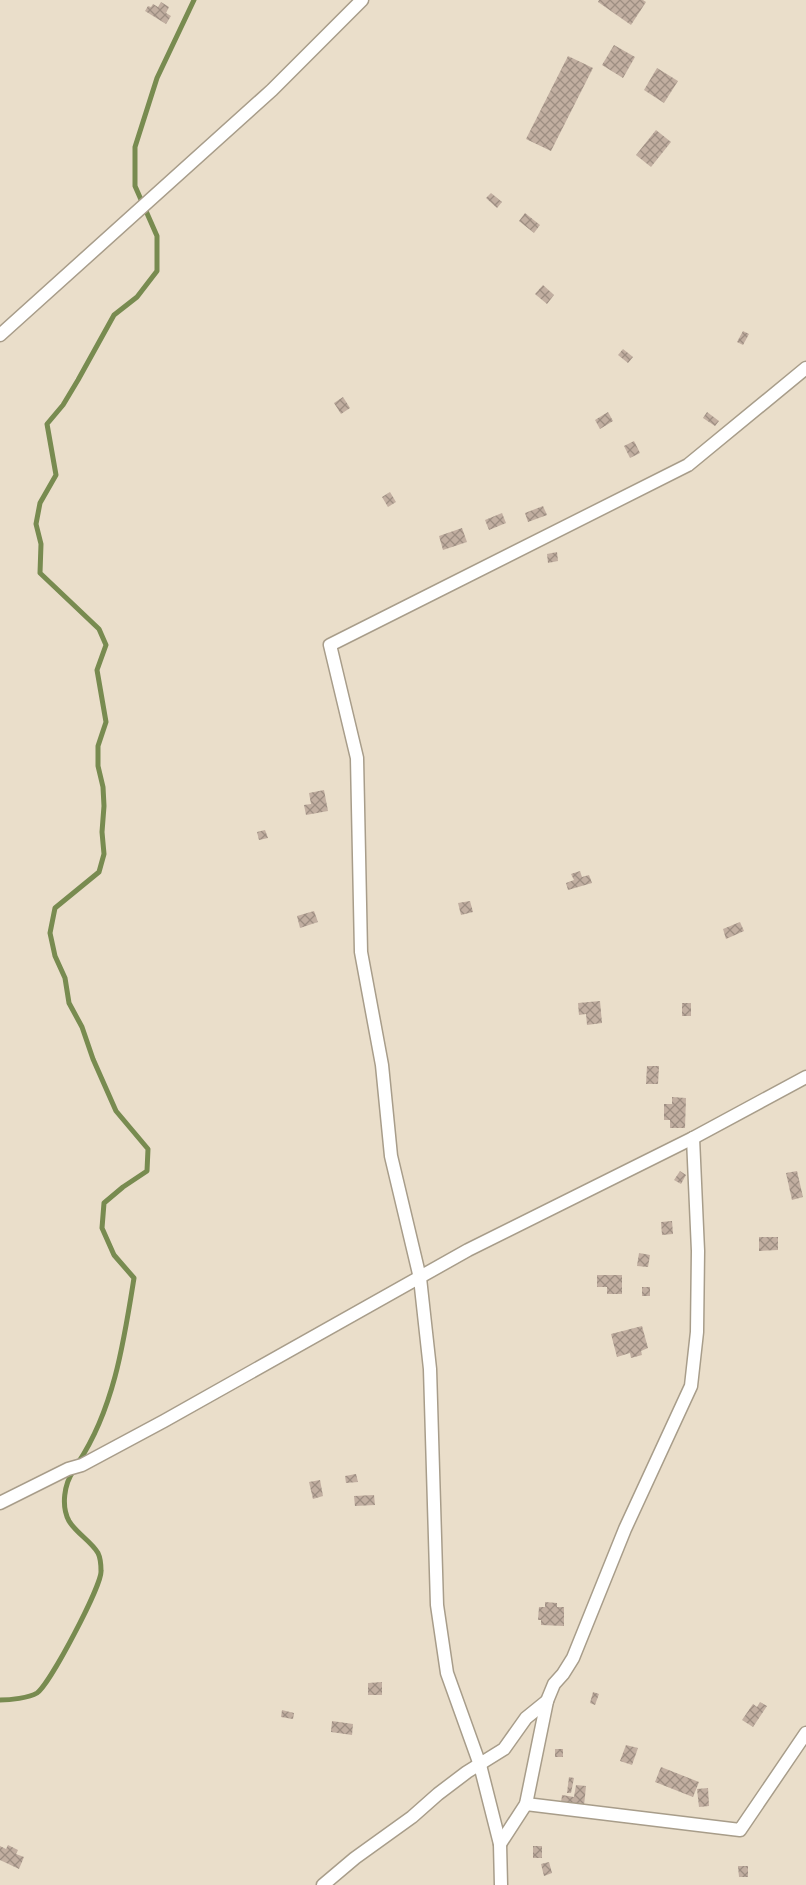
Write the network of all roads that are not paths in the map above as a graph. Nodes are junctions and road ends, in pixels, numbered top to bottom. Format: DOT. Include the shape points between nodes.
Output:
graph roads {
  1 [pos="362,0"];
  2 [pos="0,335"];
  3 [pos="806,368"];
  4 [pos="806,1077"];
  5 [pos="693,1138"];
  6 [pos="420,1278"];
  7 [pos="0,1503"];
  8 [pos="547,1701"];
  9 [pos="806,1733"];
  10 [pos="480,1764"];
  11 [pos="526,1804"];
  12 [pos="500,1844"];
  13 [pos="323,1885"];
  14 [pos="501,1885"];
  1 -- 2 [label="street" via="272,90"];
  3 -- 6 [label="street" via="688,465 330,645 357,758 361,952 382,1065 391,1156"];
  4 -- 5 [label="street"];
  5 -- 6 [label="street" via="468,1250"];
  5 -- 8 [label="street" via="698,1251 697,1332 691,1386 625,1529 572,1658"];
  6 -- 7 [label="street" via="82,1465"];
  6 -- 10 [label="street" via="430,1369 437,1605 447,1673"];
  8 -- 10 [label="street" via="526,1718 504,1749"];
  8 -- 11 [label="street"];
  9 -- 11 [label="street" via="740,1830"];
  10 -- 12 [label="street"];
  10 -- 13 [label="street"];
  11 -- 12 [label="street"];
  12 -- 14 [label="street"];
}
